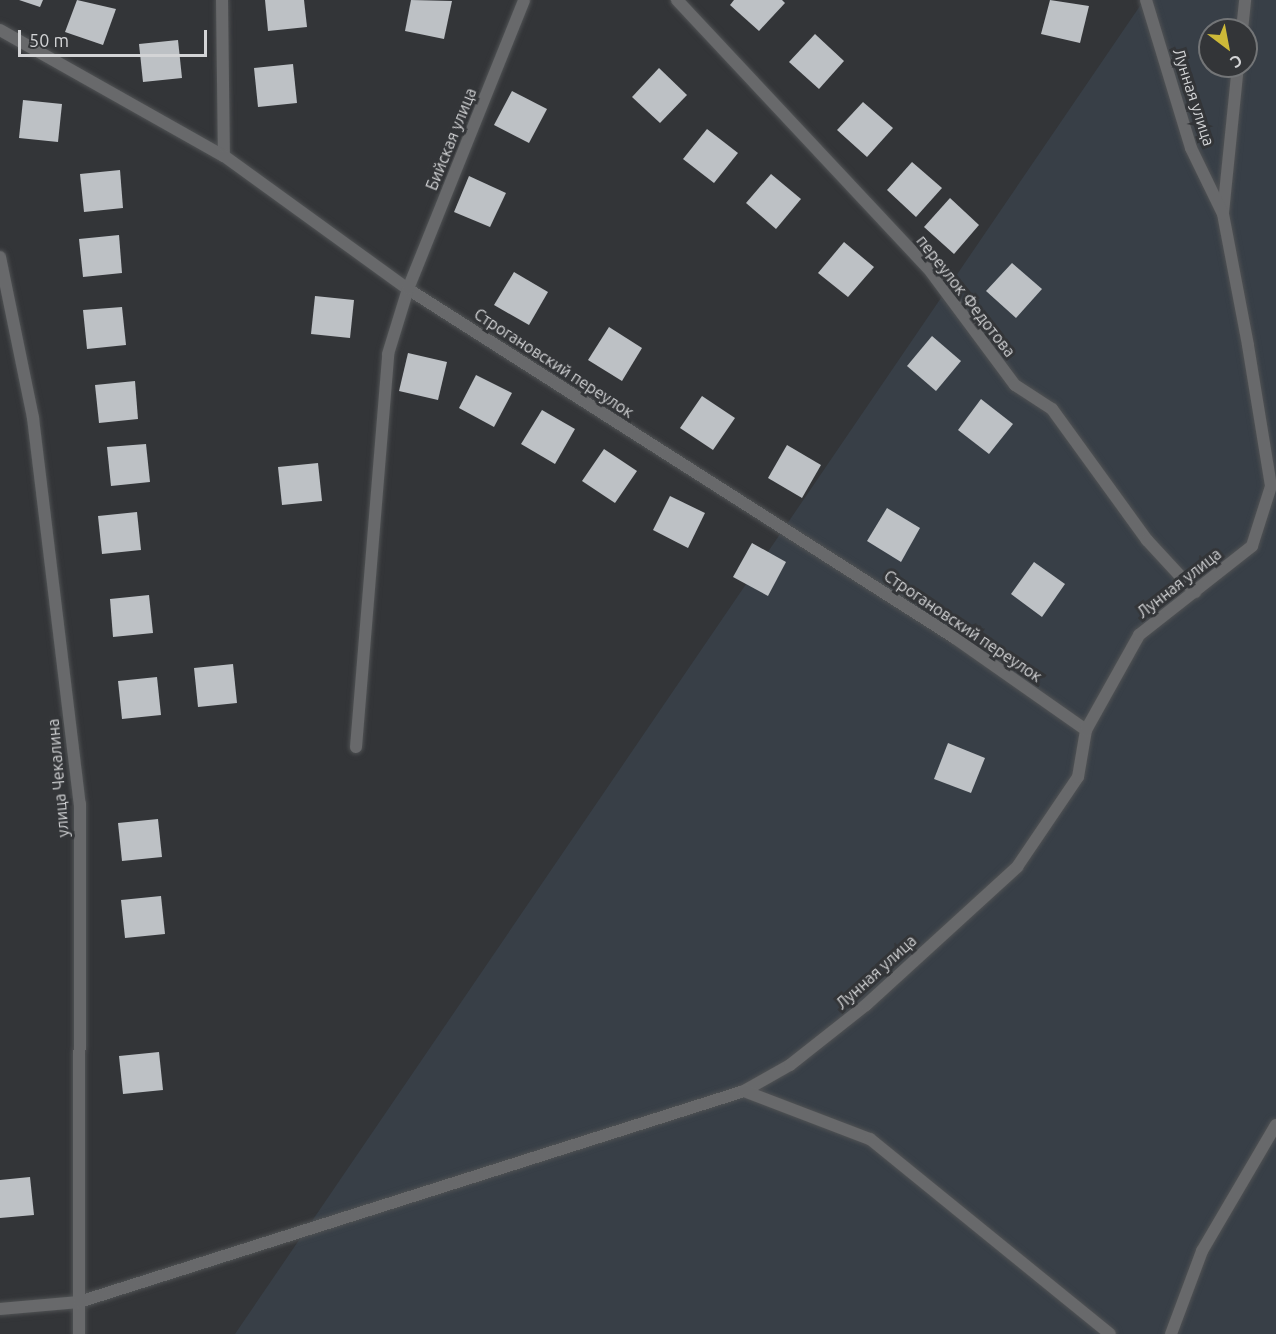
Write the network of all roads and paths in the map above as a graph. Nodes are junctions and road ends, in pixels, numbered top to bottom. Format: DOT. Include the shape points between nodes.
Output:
graph roads {
  1 [pos="222,0"];
  2 [pos="524,0"];
  3 [pos="677,0"];
  4 [pos="1146,0"];
  5 [pos="1245,0"];
  6 [pos="1243,18"];
  7 [pos="0,30"];
  8 [pos="1237,78"];
  9 [pos="224,156"];
  10 [pos="1223,214"];
  11 [pos="0,257"];
  12 [pos="408,290"];
  13 [pos="1195,592"];
  14 [pos="1086,730"];
  15 [pos="356,747"];
  16 [pos="744,1091"];
  17 [pos="1276,1125"];
  18 [pos="79,1302"];
  19 [pos="0,1309"];
  20 [pos="79,1334"];
  21 [pos="1110,1334"];
  22 [pos="1171,1334"];
  1 -- 9 [label="street"];
  2 -- 12 [label="street, Бийская улица"];
  3 -- 13 [label="street, переулок Федотова" via="928,268 1015,385 1052,409 1147,540"];
  4 -- 10 [label="street, Лунная улица" via="1191,148"];
  5 -- 6 [label="street"];
  7 -- 9 [label="street, Строгановский переулок"];
  8 -- 10 [label="street"];
  9 -- 12 [label="street, Строгановский переулок"];
  10 -- 13 [label="street, Лунная улица" via="1271,486 1252,546"];
  11 -- 18 [label="street, улица Чекалина" via="33,418 80,804"];
  12 -- 14 [label="street, Строгановский переулок" via="955,638"];
  12 -- 15 [label="street, Бийская улица" via="388,354"];
  13 -- 14 [label="street, Лунная улица" via="1139,635"];
  14 -- 16 [label="street, Лунная улица" via="1077,777 1017,867 866,1005 790,1065"];
  16 -- 18 [label="street, Лунная улица"];
  16 -- 21 [label="street" via="870,1139"];
  17 -- 22 [label="street" via="1202,1251"];
  18 -- 19 [label="street, Лунная улица"];
  18 -- 20 [label="street, улица Чекалина"];
}
